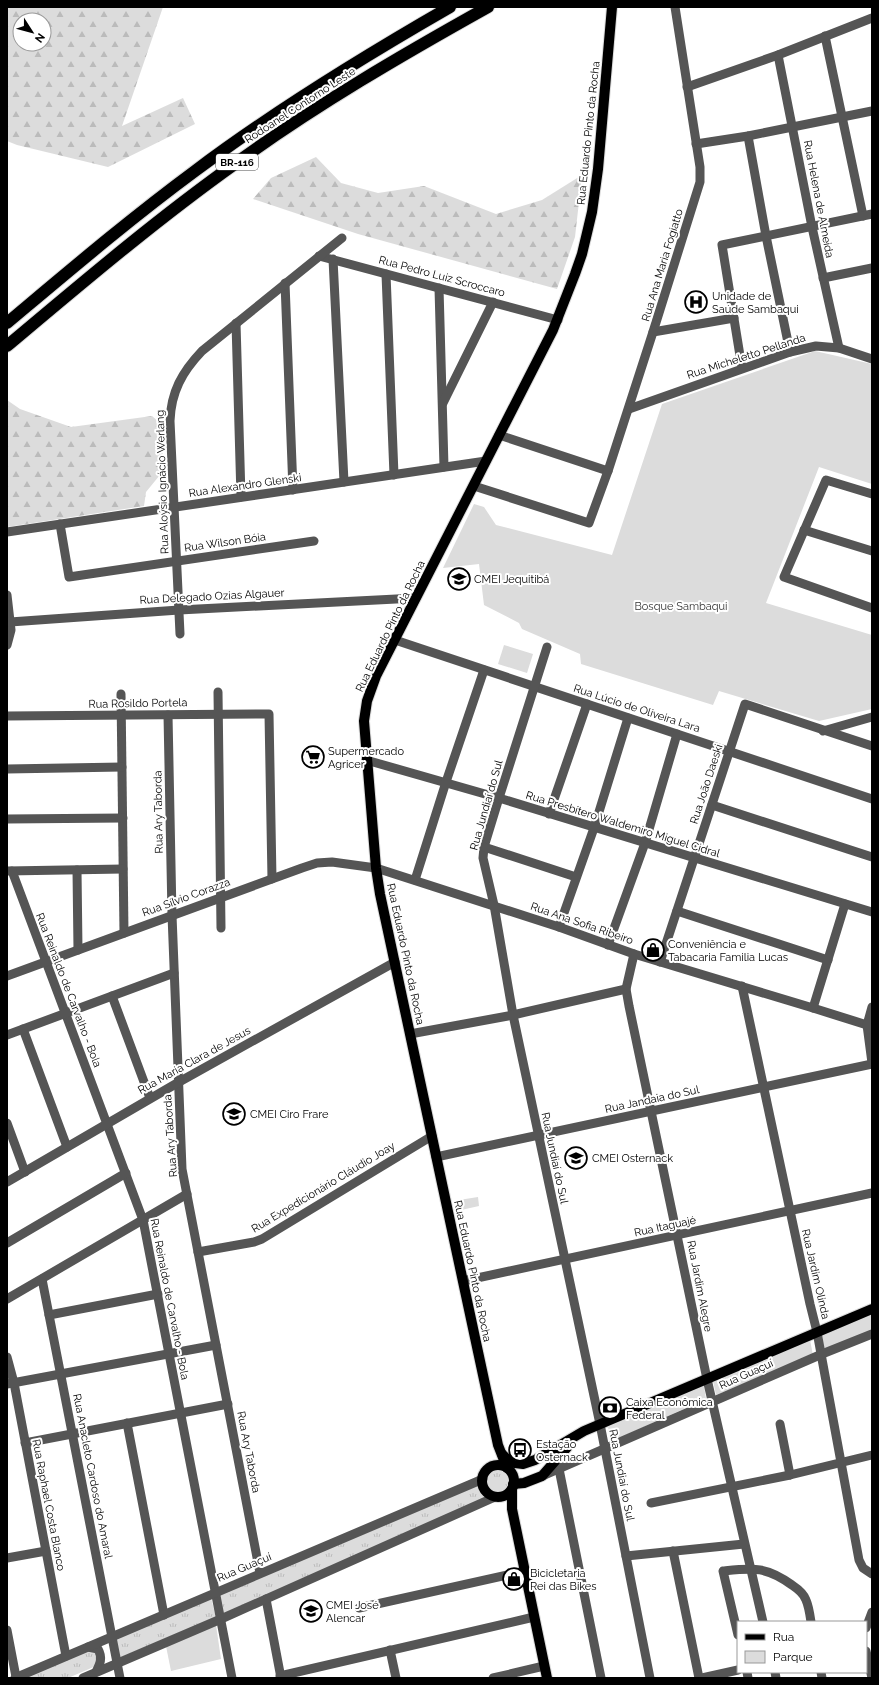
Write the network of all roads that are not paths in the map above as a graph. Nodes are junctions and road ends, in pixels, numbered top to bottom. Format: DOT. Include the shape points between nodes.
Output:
graph roads {
  1 [pos="450,7"];
  2 [pos="488,7"];
  3 [pos="612,7"];
  4 [pos="675,7"];
  5 [pos="872,20"];
  6 [pos="825,36"];
  7 [pos="778,55"];
  8 [pos="687,87"];
  9 [pos="872,111"];
  10 [pos="842,116"];
  11 [pos="792,126"];
  12 [pos="748,136"];
  13 [pos="696,144"];
  14 [pos="868,215"];
  15 [pos="812,227"];
  16 [pos="766,236"];
  17 [pos="342,238"];
  18 [pos="320,256"];
  19 [pos="334,259"];
  20 [pos="872,268"];
  21 [pos="386,274"];
  22 [pos="823,278"];
  23 [pos="285,283"];
  24 [pos="439,288"];
  25 [pos="493,302"];
  26 [pos="734,318"];
  27 [pos="558,320"];
  28 [pos="7,323"];
  29 [pos="236,323"];
  30 [pos="653,332"];
  31 [pos="7,346"];
  32 [pos="839,348"];
  33 [pos="790,352"];
  34 [pos="872,359"];
  35 [pos="742,368"];
  36 [pos="442,404"];
  37 [pos="629,409"];
  38 [pos="499,435"];
  39 [pos="486,461"];
  40 [pos="444,467"];
  41 [pos="608,471"];
  42 [pos="394,475"];
  43 [pos="344,482"];
  44 [pos="474,486"];
  45 [pos="293,490"];
  46 [pos="872,494"];
  47 [pos="242,497"];
  48 [pos="174,507"];
  49 [pos="60,524"];
  50 [pos="804,530"];
  51 [pos="7,532"];
  52 [pos="314,541"];
  53 [pos="872,551"];
  54 [pos="177,561"];
  55 [pos="7,595"];
  56 [pos="416,598"];
  57 [pos="872,608"];
  58 [pos="179,610"];
  59 [pos="10,622"];
  60 [pos="180,634"];
  61 [pos="395,640"];
  62 [pos="7,645"];
  63 [pos="547,647"];
  64 [pos="484,670"];
  65 [pos="535,687"];
  66 [pos="218,692"];
  67 [pos="121,694"];
  68 [pos="587,704"];
  69 [pos="218,714"];
  70 [pos="121,715"];
  71 [pos="168,715"];
  72 [pos="7,716"];
  73 [pos="872,717"];
  74 [pos="628,718"];
  75 [pos="824,731"];
  76 [pos="676,734"];
  77 [pos="872,746"];
  78 [pos="728,751"];
  79 [pos="366,760"];
  80 [pos="122,767"];
  81 [pos="7,769"];
  82 [pos="446,782"];
  83 [pos="499,798"];
  84 [pos="872,799"];
  85 [pos="712,805"];
  86 [pos="549,814"];
  87 [pos="122,818"];
  88 [pos="7,819"];
  89 [pos="594,828"];
  90 [pos="645,843"];
  91 [pos="484,847"];
  92 [pos="872,857"];
  93 [pos="694,858"];
  94 [pos="376,868"];
  95 [pos="77,870"];
  96 [pos="123,870"];
  97 [pos="9,871"];
  98 [pos="576,877"];
  99 [pos="272,879"];
  100 [pos="415,880"];
  101 [pos="221,898"];
  102 [pos="845,904"];
  103 [pos="494,906"];
  104 [pos="677,911"];
  105 [pos="872,912"];
  106 [pos="172,915"];
  107 [pos="559,927"];
  108 [pos="221,928"];
  109 [pos="124,933"];
  110 [pos="608,945"];
  111 [pos="78,950"];
  112 [pos="634,954"];
  113 [pos="828,960"];
  114 [pos="46,961"];
  115 [pos="395,962"];
  116 [pos="660,962"];
  117 [pos="174,973"];
  118 [pos="7,976"];
  119 [pos="742,986"];
  120 [pos="626,989"];
  121 [pos="112,996"];
  122 [pos="872,1007"];
  123 [pos="813,1008"];
  124 [pos="65,1013"];
  125 [pos="513,1015"];
  126 [pos="869,1025"];
  127 [pos="23,1029"];
  128 [pos="410,1034"];
  129 [pos="7,1035"];
  130 [pos="872,1063"];
  131 [pos="179,1082"];
  132 [pos="764,1087"];
  133 [pos="150,1098"];
  134 [pos="652,1112"];
  135 [pos="7,1123"];
  136 [pos="107,1124"];
  137 [pos="538,1135"];
  138 [pos="432,1136"];
  139 [pos="66,1147"];
  140 [pos="436,1157"];
  141 [pos="25,1172"];
  142 [pos="126,1173"];
  143 [pos="7,1182"];
  144 [pos="872,1193"];
  145 [pos="187,1194"];
  146 [pos="790,1210"];
  147 [pos="143,1220"];
  148 [pos="678,1236"];
  149 [pos="7,1243"];
  150 [pos="198,1252"];
  151 [pos="564,1259"];
  152 [pos="42,1279"];
  153 [pos="463,1281"];
  154 [pos="158,1294"];
  155 [pos="7,1299"];
  156 [pos="872,1309"];
  157 [pos="49,1315"];
  158 [pos="817,1332"];
  159 [pos="872,1334"];
  160 [pos="216,1345"];
  161 [pos="169,1354"];
  162 [pos="822,1354"];
  163 [pos="7,1358"];
  164 [pos="61,1374"];
  165 [pos="707,1379"];
  166 [pos="10,1384"];
  167 [pos="712,1402"];
  168 [pos="228,1404"];
  169 [pos="181,1413"];
  170 [pos="126,1423"];
  171 [pos="600,1424"];
  172 [pos="780,1424"];
  173 [pos="580,1433"];
  174 [pos="72,1434"];
  175 [pos="25,1443"];
  176 [pos="499,1448"];
  177 [pos="604,1449"];
  178 [pos="546,1455"];
  179 [pos="872,1455"];
  180 [pos="842,1462"];
  181 [pos="519,1464"];
  182 [pos="491,1467"];
  183 [pos="559,1469"];
  184 [pos="508,1470"];
  185 [pos="790,1475"];
  186 [pos="542,1476"];
  187 [pos="483,1479"];
  188 [pos="513,1487"];
  189 [pos="731,1487"];
  190 [pos="497,1497"];
  191 [pos="651,1503"];
  192 [pos="512,1509"];
  193 [pos="744,1544"];
  194 [pos="46,1551"];
  195 [pos="673,1551"];
  196 [pos="626,1556"];
  197 [pos="7,1558"];
  198 [pos="750,1568"];
  199 [pos="525,1570"];
  200 [pos="260,1573"];
  201 [pos="872,1574"];
  202 [pos="215,1593"];
  203 [pos="266,1600"];
  204 [pos="359,1608"];
  205 [pos="872,1612"];
  206 [pos="164,1615"];
  207 [pos="534,1617"];
  208 [pos="220,1619"];
  209 [pos="763,1621"];
  210 [pos="811,1621"];
  211 [pos="867,1625"];
  212 [pos="7,1630"];
  213 [pos="737,1631"];
  214 [pos="112,1637"];
  215 [pos="88,1647"];
  216 [pos="390,1650"];
  217 [pos="867,1655"];
  218 [pos="66,1656"];
  219 [pos="117,1664"];
  220 [pos="544,1666"];
  221 [pos="737,1670"];
  222 [pos="96,1672"];
  223 [pos="280,1677"];
  224 [pos="15,1678"];
  225 [pos="83,1678"];
  226 [pos="120,1678"];
  227 [pos="232,1678"];
  228 [pos="396,1678"];
  229 [pos="492,1678"];
  230 [pos="547,1678"];
  231 [pos="601,1678"];
  232 [pos="650,1678"];
  233 [pos="699,1678"];
  234 [pos="702,1678"];
  235 [pos="872,1678"];
  1 -- 28 [label="highway, Rodoanel Contorno Leste / BR-116" via="345,69 228,147 134,218"];
  2 -- 31 [label="highway, Rodoanel Contorno Leste / BR-116" via="354,85 237,162 142,233"];
  3 -- 27 [label="main road, Rua Eduardo Pinto da Rocha" via="594,199 582,254"];
  4 -- 8 [label="street, Rua Ana Maria Fogiatto"];
  5 -- 6 [label="street"];
  6 -- 7 [label="street"];
  6 -- 10 [label="street"];
  7 -- 8 [label="street"];
  7 -- 11 [label="street, Rua Helena de Almeida"];
  8 -- 13 [label="street, Rua Ana Maria Fogiatto"];
  9 -- 10 [label="street"];
  10 -- 11 [label="street"];
  10 -- 14 [label="street"];
  11 -- 12 [label="street"];
  11 -- 15 [label="street, Rua Helena de Almeida"];
  12 -- 13 [label="street"];
  12 -- 16 [label="street"];
  13 -- 30 [label="street, Rua Ana Maria Fogiatto" via="700,174 698,188"];
  14 -- 15 [label="street"];
  15 -- 16 [label="street"];
  15 -- 22 [label="street, Rua Helena de Almeida"];
  16 -- 26 [label="street" via="722,245"];
  16 -- 33 [label="street"];
  17 -- 18 [label="street, Rua Aloýsio Ignácio Werlang"];
  18 -- 19 [label="street, Rua Pedro Luiz Scroccaro"];
  18 -- 23 [label="street, Rua Aloýsio Ignácio Werlang"];
  19 -- 21 [label="street, Rua Pedro Luiz Scroccaro"];
  19 -- 43 [label="street"];
  20 -- 22 [label="street"];
  21 -- 24 [label="street, Rua Pedro Luiz Scroccaro"];
  21 -- 42 [label="street"];
  22 -- 32 [label="street, Rua Helena de Almeida"];
  23 -- 29 [label="street, Rua Aloýsio Ignácio Werlang"];
  23 -- 45 [label="street"];
  24 -- 25 [label="street, Rua Pedro Luiz Scroccaro"];
  24 -- 36 [label="street"];
  25 -- 27 [label="street, Rua Pedro Luiz Scroccaro"];
  25 -- 36 [label="street"];
  26 -- 30 [label="street"];
  26 -- 35 [label="street"];
  27 -- 38 [label="main road, Rua Eduardo Pinto da Rocha"];
  29 -- 47 [label="street"];
  29 -- 48 [label="street, Rua Aloýsio Ignácio Werlang" via="196,357 184,372 174,392 170,421"];
  30 -- 37 [label="street, Rua Ana Maria Fogiatto"];
  32 -- 33 [label="street, Rua Micheletto Pellanda" via="816,346"];
  32 -- 34 [label="street, Rua Micheletto Pellanda"];
  33 -- 35 [label="street, Rua Micheletto Pellanda"];
  35 -- 37 [label="street, Rua Micheletto Pellanda"];
  36 -- 40 [label="street"];
  37 -- 41 [label="street, Rua Ana Maria Fogiatto"];
  38 -- 39 [label="main road, Rua Eduardo Pinto da Rocha"];
  38 -- 41 [label="street"];
  39 -- 40 [label="street, Rua Alexandro Glenski"];
  39 -- 44 [label="main road, Rua Eduardo Pinto da Rocha"];
  40 -- 42 [label="street, Rua Alexandro Glenski"];
  41 -- 44 [label="street, Rua Ana Maria Fogiatto" via="590,523"];
  42 -- 43 [label="street, Rua Alexandro Glenski"];
  43 -- 45 [label="street, Rua Alexandro Glenski"];
  44 -- 56 [label="main road, Rua Eduardo Pinto da Rocha"];
  45 -- 47 [label="street, Rua Alexandro Glenski"];
  46 -- 50 [label="street" via="826,480"];
  47 -- 48 [label="street, Rua Alexandro Glenski"];
  48 -- 49 [label="street, Rua Alexandro Glenski"];
  48 -- 54 [label="street, Rua Aloýsio Ignácio Werlang"];
  49 -- 51 [label="street, Rua Alexandro Glenski"];
  49 -- 54 [label="street, Rua Wilson Bóia" via="69,577"];
  50 -- 53 [label="street"];
  50 -- 57 [label="street" via="784,577"];
  52 -- 54 [label="street, Rua Wilson Bóia"];
  54 -- 58 [label="street, Rua Aloýsio Ignácio Werlang"];
  55 -- 59 [label="street"];
  56 -- 58 [label="street, Rua Delegado Ozias Algauer"];
  56 -- 61 [label="main road, Rua Eduardo Pinto da Rocha"];
  58 -- 59 [label="street, Rua Delegado Ozias Algauer"];
  58 -- 60 [label="street, Rua Aloýsio Ignácio Werlang"];
  59 -- 62 [label="street"];
  61 -- 64 [label="street, Rua Lúcio de Oliveira Lara"];
  61 -- 79 [label="main road, Rua Eduardo Pinto da Rocha" via="366,701"];
  63 -- 65 [label="street, Rua Jundiaí do Sul"];
  64 -- 65 [label="street, Rua Lúcio de Oliveira Lara"];
  64 -- 82 [label="street"];
  65 -- 68 [label="street, Rua Lúcio de Oliveira Lara"];
  65 -- 83 [label="street, Rua Jundiaí do Sul"];
  66 -- 69 [label="street"];
  67 -- 70 [label="street"];
  68 -- 74 [label="street, Rua Lúcio de Oliveira Lara"];
  68 -- 86 [label="street"];
  69 -- 71 [label="street, Rua Rosildo Portela"];
  69 -- 99 [label="street, Rua Rosildo Portela" via="269,714"];
  69 -- 101 [label="street"];
  70 -- 71 [label="street, Rua Rosildo Portela"];
  70 -- 72 [label="street, Rua Rosildo Portela"];
  70 -- 80 [label="street"];
  71 -- 106 [label="street, Rua Ary Taborda"];
  73 -- 75 [label="street"];
  74 -- 76 [label="street, Rua Lúcio de Oliveira Lara"];
  74 -- 89 [label="street"];
  75 -- 77 [label="street"];
  75 -- 78 [label="street, Rua João Daeski" via="745,704"];
  76 -- 78 [label="street, Rua Lúcio de Oliveira Lara"];
  76 -- 90 [label="street"];
  78 -- 84 [label="street, Rua Lúcio de Oliveira Lara"];
  78 -- 85 [label="street, Rua João Daeski"];
  79 -- 82 [label="street, Rua Presbítero Waldemiro Miguel Cidral"];
  79 -- 94 [label="main road, Rua Eduardo Pinto da Rocha"];
  80 -- 81 [label="street"];
  80 -- 87 [label="street"];
  82 -- 83 [label="street, Rua Presbítero Waldemiro Miguel Cidral"];
  82 -- 100 [label="street"];
  83 -- 86 [label="street, Rua Presbítero Waldemiro Miguel Cidral"];
  83 -- 91 [label="street, Rua Jundiaí do Sul"];
  85 -- 92 [label="street"];
  85 -- 93 [label="street, Rua João Daeski"];
  86 -- 89 [label="street, Rua Presbítero Waldemiro Miguel Cidral"];
  87 -- 88 [label="street"];
  87 -- 96 [label="street"];
  89 -- 90 [label="street, Rua Presbítero Waldemiro Miguel Cidral"];
  89 -- 98 [label="street"];
  90 -- 93 [label="street, Rua Presbítero Waldemiro Miguel Cidral"];
  90 -- 110 [label="street"];
  91 -- 98 [label="street"];
  91 -- 103 [label="street, Rua Jundiaí do Sul"];
  93 -- 102 [label="street, Rua Presbítero Waldemiro Miguel Cidral"];
  93 -- 104 [label="street, Rua João Daeski"];
  94 -- 99 [label="street, Rua Sílvio Corazza" via="324,862"];
  94 -- 100 [label="street, Rua Ana Sofia Ribeiro"];
  94 -- 115 [label="main road, Rua Eduardo Pinto da Rocha"];
  95 -- 96 [label="street"];
  95 -- 97 [label="street"];
  95 -- 111 [label="street"];
  96 -- 109 [label="street"];
  97 -- 114 [label="street, Rua Reinaldo de Carvalho - Bola"];
  98 -- 107 [label="street"];
  99 -- 101 [label="street, Rua Sílvio Corazza"];
  100 -- 103 [label="street, Rua Ana Sofia Ribeiro"];
  101 -- 106 [label="street, Rua Sílvio Corazza"];
  101 -- 108 [label="street"];
  102 -- 105 [label="street, Rua Presbítero Waldemiro Miguel Cidral"];
  102 -- 113 [label="street"];
  103 -- 107 [label="street, Rua Ana Sofia Ribeiro"];
  103 -- 125 [label="street, Rua Jundiaí do Sul"];
  104 -- 113 [label="street"];
  104 -- 116 [label="street, Rua João Daeski"];
  106 -- 109 [label="street, Rua Sílvio Corazza"];
  106 -- 117 [label="street, Rua Ary Taborda"];
  107 -- 110 [label="street, Rua Ana Sofia Ribeiro"];
  109 -- 111 [label="street, Rua Sílvio Corazza"];
  110 -- 112 [label="street, Rua Ana Sofia Ribeiro"];
  111 -- 114 [label="street, Rua Sílvio Corazza"];
  112 -- 116 [label="street, Rua Ana Sofia Ribeiro"];
  112 -- 120 [label="street, Rua Jardim Alegre"];
  113 -- 123 [label="street"];
  114 -- 118 [label="street, Rua Sílvio Corazza"];
  114 -- 124 [label="street, Rua Reinaldo de Carvalho - Bola"];
  115 -- 128 [label="main road, Rua Eduardo Pinto da Rocha"];
  115 -- 131 [label="street, Rua Maria Clara de Jesus"];
  116 -- 119 [label="street, Rua Ana Sofia Ribeiro"];
  117 -- 121 [label="street"];
  117 -- 131 [label="street, Rua Ary Taborda"];
  119 -- 123 [label="street, Rua Ana Sofia Ribeiro"];
  119 -- 132 [label="street, Rua Jardim Olinda"];
  120 -- 125 [label="street"];
  120 -- 134 [label="street, Rua Jardim Alegre"];
  121 -- 124 [label="street"];
  121 -- 133 [label="street"];
  122 -- 126 [label="street"];
  123 -- 126 [label="street, Rua Ana Sofia Ribeiro"];
  124 -- 127 [label="street"];
  124 -- 136 [label="street, Rua Reinaldo de Carvalho - Bola"];
  125 -- 128 [label="street"];
  125 -- 137 [label="street, Rua Jundiaí do Sul"];
  126 -- 130 [label="street"];
  127 -- 129 [label="street"];
  127 -- 139 [label="street"];
  128 -- 138 [label="main road, Rua Eduardo Pinto da Rocha"];
  130 -- 132 [label="street, Rua Jandaia do Sul"];
  131 -- 133 [label="street, Rua Maria Clara de Jesus"];
  131 -- 145 [label="street, Rua Ary Taborda" via="182,1169"];
  132 -- 134 [label="street, Rua Jandaia do Sul"];
  132 -- 146 [label="street, Rua Jardim Olinda"];
  133 -- 136 [label="street, Rua Maria Clara de Jesus"];
  134 -- 137 [label="street, Rua Jandaia do Sul"];
  134 -- 148 [label="street, Rua Jardim Alegre"];
  135 -- 141 [label="street"];
  136 -- 139 [label="street, Rua Maria Clara de Jesus"];
  136 -- 142 [label="street, Rua Reinaldo de Carvalho - Bola"];
  137 -- 140 [label="street, Rua Jandaia do Sul"];
  137 -- 151 [label="street, Rua Jundiaí do Sul"];
  138 -- 140 [label="main road, Rua Eduardo Pinto da Rocha"];
  138 -- 150 [label="street, Rua Expedicionário Cláudio Joay" via="258,1240"];
  139 -- 141 [label="street, Rua Maria Clara de Jesus"];
  140 -- 153 [label="main road, Rua Eduardo Pinto da Rocha"];
  141 -- 143 [label="street, Rua Maria Clara de Jesus"];
  142 -- 147 [label="street, Rua Reinaldo de Carvalho - Bola"];
  142 -- 149 [label="street"];
  144 -- 146 [label="street, Rua Itaguajé"];
  145 -- 147 [label="street"];
  145 -- 150 [label="street, Rua Ary Taborda"];
  146 -- 148 [label="street, Rua Itaguajé"];
  146 -- 158 [label="street, Rua Jardim Olinda"];
  147 -- 152 [label="street"];
  147 -- 154 [label="street, Rua Reinaldo de Carvalho - Bola"];
  148 -- 151 [label="street, Rua Itaguajé"];
  148 -- 165 [label="street, Rua Jardim Alegre"];
  150 -- 160 [label="street, Rua Ary Taborda"];
  151 -- 153 [label="street, Rua Itaguajé"];
  151 -- 171 [label="street, Rua Jundiaí do Sul"];
  152 -- 155 [label="street"];
  152 -- 157 [label="street, Rua Anacleto Cardoso do Amaral"];
  153 -- 176 [label="main road, Rua Eduardo Pinto da Rocha"];
  154 -- 157 [label="street"];
  154 -- 161 [label="street, Rua Reinaldo de Carvalho - Bola"];
  156 -- 158 [label="main road, Rua Guaçuí"];
  157 -- 164 [label="street, Rua Anacleto Cardoso do Amaral"];
  158 -- 162 [label="street, Rua Jardim Olinda"];
  158 -- 165 [label="main road, Rua Guaçuí"];
  159 -- 162 [label="street, Rua Guaçuí"];
  160 -- 161 [label="street"];
  160 -- 168 [label="street, Rua Ary Taborda"];
  161 -- 164 [label="street"];
  161 -- 169 [label="street, Rua Reinaldo de Carvalho - Bola"];
  162 -- 167 [label="street, Rua Guaçuí"];
  162 -- 180 [label="street, Rua Jardim Olinda"];
  163 -- 166 [label="street, Rua Raphael Costa Blanco"];
  164 -- 166 [label="street"];
  164 -- 174 [label="street, Rua Anacleto Cardoso do Amaral"];
  165 -- 167 [label="street, Rua Jardim Alegre"];
  165 -- 171 [label="main road, Rua Guaçuí"];
  166 -- 175 [label="street, Rua Raphael Costa Blanco"];
  167 -- 177 [label="street, Rua Guaçuí"];
  167 -- 189 [label="street, Rua Jardim Alegre"];
  168 -- 169 [label="street"];
  168 -- 200 [label="street, Rua Ary Taborda"];
  169 -- 170 [label="street"];
  169 -- 202 [label="street, Rua Reinaldo de Carvalho - Bola"];
  170 -- 174 [label="street"];
  170 -- 206 [label="street"];
  171 -- 173 [label="main road, Rua Guaçuí"];
  171 -- 177 [label="street, Rua Jundiaí do Sul"];
  172 -- 185 [label="street"];
  173 -- 178 [label="main road, Rua Guaçuí"];
  173 -- 186 [label="main road, Rua Guaçuí"];
  174 -- 175 [label="street"];
  174 -- 214 [label="street, Rua Anacleto Cardoso do Amaral"];
  175 -- 194 [label="street, Rua Raphael Costa Blanco"];
  176 -- 181 [label="main road" via="508,1460"];
  176 -- 182 [label="main road, Rua Eduardo Pinto da Rocha"];
  176 -- 184 [label="main road, Rua Eduardo Pinto da Rocha"];
  177 -- 183 [label="street, Rua Guaçuí"];
  177 -- 196 [label="street, Rua Jundiaí do Sul"];
  178 -- 181 [label="main road, Rua Guaçuí"];
  178 -- 186 [label="main road" via="549,1465"];
  179 -- 180 [label="street"];
  180 -- 185 [label="street"];
  180 -- 201 [label="street, Rua Jardim Olinda" via="859,1560 863,1568"];
  181 -- 184 [label="main road, Rua Guaçuí"];
  182 -- 184 [label="main road"];
  182 -- 187 [label="main road"];
  183 -- 186 [label="street, Rua Guaçuí"];
  183 -- 231 [label="street"];
  184 -- 188 [label="main road" via="513,1475"];
  185 -- 189 [label="street"];
  186 -- 188 [label="main road, Rua Guaçuí"];
  187 -- 190 [label="main road" via="487,1492"];
  187 -- 200 [label="street, Rua Guaçuí"];
  188 -- 190 [label="main road" via="506,1495"];
  188 -- 192 [label="main road"];
  189 -- 191 [label="street"];
  189 -- 193 [label="street, Rua Jardim Alegre"];
  190 -- 192 [label="main road"];
  190 -- 203 [label="street"];
  192 -- 199 [label="main road"];
  193 -- 195 [label="street"];
  193 -- 198 [label="street, Rua Jardim Alegre"];
  194 -- 197 [label="street"];
  194 -- 218 [label="street, Rua Raphael Costa Blanco"];
  195 -- 196 [label="street"];
  195 -- 233 [label="street"];
  196 -- 232 [label="street, Rua Jundiaí do Sul"];
  198 -- 209 [label="street, Rua Jardim Alegre"];
  198 -- 210 [label="street" via="766,1570 798,1589 806,1600"];
  198 -- 213 [label="street" via="723,1571"];
  199 -- 204 [label="street"];
  199 -- 207 [label="main road"];
  200 -- 202 [label="street, Rua Guaçuí"];
  202 -- 206 [label="street, Rua Guaçuí"];
  202 -- 208 [label="street, Rua Reinaldo de Carvalho - Bola"];
  203 -- 208 [label="street"];
  203 -- 223 [label="street"];
  205 -- 211 [label="street"];
  206 -- 214 [label="street, Rua Guaçuí"];
  207 -- 216 [label="street"];
  207 -- 220 [label="main road"];
  208 -- 219 [label="street"];
  208 -- 227 [label="street, Rua Reinaldo de Carvalho - Bola"];
  212 -- 224 [label="street"];
  214 -- 215 [label="street, Rua Guaçuí"];
  214 -- 219 [label="street, Rua Anacleto Cardoso do Amaral"];
  215 -- 218 [label="street, Rua Guaçuí"];
  215 -- 222 [label="street" via="98,1649 100,1653 100,1664"];
  216 -- 223 [label="street"];
  216 -- 228 [label="street"];
  217 -- 235 [label="street"];
  218 -- 224 [label="street, Rua Guaçuí"];
  219 -- 222 [label="street"];
  219 -- 226 [label="street, Rua Anacleto Cardoso do Amaral"];
  220 -- 229 [label="street"];
  220 -- 230 [label="main road"];
  221 -- 234 [label="street"];
  222 -- 225 [label="street"];
}
